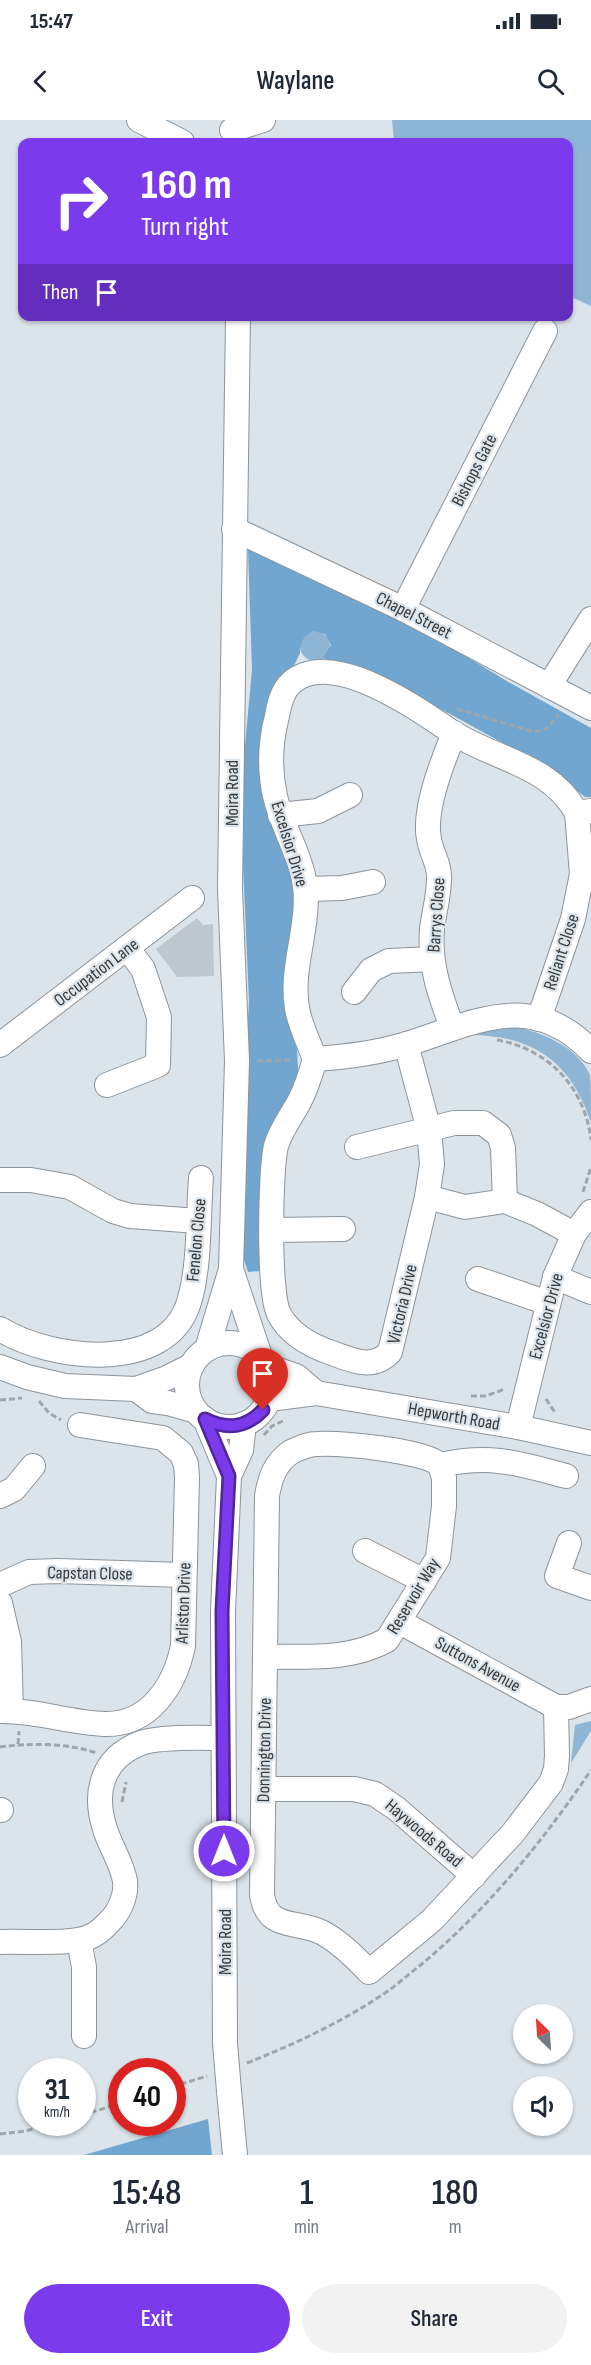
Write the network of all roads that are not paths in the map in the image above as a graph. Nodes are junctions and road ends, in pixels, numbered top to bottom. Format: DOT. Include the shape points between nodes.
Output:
graph roads {
  1 [pos="139,120"];
  2 [pos="263,120"];
  3 [pos="232,131"];
  4 [pos="174,138"];
  5 [pos="238,321"];
  6 [pos="545,330"];
  7 [pos="234,529"];
  8 [pos="404,609"];
  9 [pos="591,619"];
  10 [pos="559,691"];
  11 [pos="591,708"];
  12 [pos="454,733"];
  13 [pos="350,795"];
  14 [pos="584,812"];
  15 [pos="280,815"];
  16 [pos="373,882"];
  17 [pos="306,889"];
  18 [pos="192,898"];
  19 [pos="128,949"];
  20 [pos="432,959"];
  21 [pos="354,992"];
  22 [pos="539,1019"];
  23 [pos="452,1028"];
  24 [pos="405,1044"];
  25 [pos="0,1045"];
  26 [pos="591,1051"];
  27 [pos="315,1059"];
  28 [pos="106,1085"];
  29 [pos="429,1130"];
  30 [pos="357,1147"];
  31 [pos="201,1178"];
  32 [pos="0,1182"];
  33 [pos="427,1197"];
  34 [pos="505,1201"];
  35 [pos="591,1212"];
  36 [pos="198,1221"];
  37 [pos="344,1229"];
  38 [pos="272,1230"];
  39 [pos="574,1234"];
  40 [pos="231,1269"];
  41 [pos="555,1277"];
  42 [pos="478,1279"];
  43 [pos="591,1292"];
  44 [pos="548,1303"];
  45 [pos="0,1329"];
  46 [pos="207,1349"];
  47 [pos="263,1361"];
  48 [pos="191,1366"];
  49 [pos="0,1367"];
  50 [pos="136,1389"];
  51 [pos="316,1393"];
  52 [pos="269,1399"];
  53 [pos="200,1415"];
  54 [pos="80,1425"];
  55 [pos="518,1427"];
  56 [pos="253,1431"];
  57 [pos="591,1443"];
  58 [pos="440,1465"];
  59 [pos="33,1466"];
  60 [pos="229,1476"];
  61 [pos="566,1476"];
  62 [pos="0,1496"];
  63 [pos="569,1543"];
  64 [pos="365,1551"];
  65 [pos="184,1575"];
  66 [pos="424,1581"];
  67 [pos="0,1585"];
  68 [pos="591,1588"];
  69 [pos="0,1603"];
  70 [pos="400,1622"];
  71 [pos="265,1657"];
  72 [pos="591,1700"];
  73 [pos="556,1707"];
  74 [pos="5,1711"];
  75 [pos="223,1737"];
  76 [pos="264,1789"];
  77 [pos="474,1876"];
  78 [pos="79,1940"];
  79 [pos="0,1941"];
  80 [pos="84,2036"];
  81 [pos="235,2155"];
  1 -- 4 [label="street"];
  2 -- 3 [label="street"];
  5 -- 7 [label="street, Moira Road"];
  6 -- 8 [label="street, Bishops Gate"];
  7 -- 8 [label="street, Chapel Street"];
  7 -- 40 [label="street, Moira Road" via="230,889 237,1061"];
  8 -- 10 [label="street, Chapel Street"];
  9 -- 10 [label="street"];
  10 -- 11 [label="street, Chapel Street"];
  12 -- 14 [label="street, Excelsior Drive" via="547,779"];
  12 -- 15 [label="street, Excelsior Drive" via="382,690 344,675 325,671 298,678 281,698 272,734 270,753"];
  12 -- 20 [label="street, Barrys Close" via="434,788 428,829 440,878"];
  13 -- 15 [label="street" via="318,811"];
  14 -- 22 [label="street, Reliant Close" via="582,874 573,919"];
  15 -- 17 [label="street, Excelsior Drive"];
  16 -- 17 [label="street"];
  17 -- 27 [label="street, Excelsior Drive" via="297,1007"];
  18 -- 19 [label="street, Occupation Lane"];
  19 -- 25 [label="street, Occupation Lane"];
  19 -- 28 [label="street" via="143,969 159,1017 158,1065"];
  20 -- 21 [label="street" via="389,961 371,970"];
  20 -- 23 [label="street, Barrys Close"];
  22 -- 23 [label="street" via="501,1015"];
  22 -- 26 [label="street" via="566,1029"];
  23 -- 24 [label="street"];
  24 -- 27 [label="street" via="378,1052"];
  24 -- 29 [label="street, Victoria Drive"];
  27 -- 38 [label="street, Victoria Drive" via="276,1145 272,1165"];
  29 -- 30 [label="street"];
  29 -- 33 [label="street, Victoria Drive" via="432,1164"];
  29 -- 34 [label="street" via="472,1122 483,1123 499,1135"];
  31 -- 36 [label="street, Fenelon Close"];
  32 -- 36 [label="street" via="31,1180 70,1187 130,1216"];
  33 -- 34 [label="street" via="465,1207"];
  33 -- 38 [label="street, Victoria Drive" via="390,1352 375,1362 361,1364 312,1346 285,1322 278,1312 274,1287"];
  34 -- 39 [label="street"];
  35 -- 39 [label="street, Excelsior Drive"];
  36 -- 45 [label="street, Fenelon Close" via="189,1303 180,1319 143,1349 85,1354 24,1340"];
  37 -- 38 [label="street"];
  39 -- 41 [label="street, Excelsior Drive"];
  40 -- 46 [label="street, Moira Road"];
  40 -- 47 [label="street, Moira Road"];
  41 -- 43 [label="street"];
  41 -- 44 [label="street, Excelsior Drive"];
  42 -- 44 [label="street"];
  44 -- 55 [label="street, Excelsior Drive"];
  46 -- 47 [label="street" via="229,1343 251,1349"];
  46 -- 48 [label="street"];
  47 -- 51 [label="street, Hepworth Road" via="296,1376"];
  47 -- 52 [label="street" via="270,1376"];
  48 -- 50 [label="street"];
  48 -- 53 [label="street" via="188,1391"];
  49 -- 50 [label="street" via="65,1386"];
  50 -- 53 [label="street" via="152,1401"];
  51 -- 52 [label="street, Hepworth Road"];
  51 -- 55 [label="street, Hepworth Road"];
  52 -- 56 [label="street"];
  53 -- 56 [label="street" via="224,1426"];
  53 -- 60 [label="street, Moira Road"];
  54 -- 65 [label="street, Arliston Drive" via="163,1438 181,1453 187,1478"];
  55 -- 57 [label="street, Hepworth Road"];
  56 -- 60 [label="street, Moira Road"];
  58 -- 61 [label="street, Donnington Drive" via="484,1459 511,1461"];
  58 -- 66 [label="street, Reservoir Way" via="444,1478 442,1539 438,1558"];
  58 -- 71 [label="street, Donnington Drive" via="408,1453 315,1444 281,1460 271,1475 267,1496"];
  59 -- 62 [label="street" via="14,1489"];
  60 -- 75 [label="street, Moira Road" via="222,1611"];
  63 -- 68 [label="street" via="556,1576"];
  64 -- 66 [label="street"];
  65 -- 67 [label="street, Capstan Close" via="29,1572"];
  65 -- 74 [label="street, Arliston Drive" via="180,1660 169,1686 153,1705 130,1719 107,1724"];
  66 -- 70 [label="street, Reservoir Way"];
  69 -- 74 [label="street, Arliston Drive" via="9,1642"];
  70 -- 71 [label="street, Reservoir Way" via="387,1640 361,1652"];
  70 -- 73 [label="street, Suttons Avenue"];
  71 -- 76 [label="street, Donnington Drive"];
  72 -- 73 [label="street"];
  73 -- 77 [label="street, Donnington Drive" via="557,1756 551,1783"];
  75 -- 78 [label="street" via="143,1743 111,1762 103,1778 99,1805 125,1881 123,1897 105,1928"];
  75 -- 81 [label="street, Moira Road, bridge" via="225,2043"];
  76 -- 77 [label="street, Haywoods Road" via="354,1789 375,1794 398,1809"];
  76 -- 77 [label="street, Donnington Drive" via="262,1895 266,1910 281,1922 309,1927 339,1942 369,1972 432,1920"];
  78 -- 79 [label="street"];
  78 -- 80 [label="street" via="84,1967"];
}
